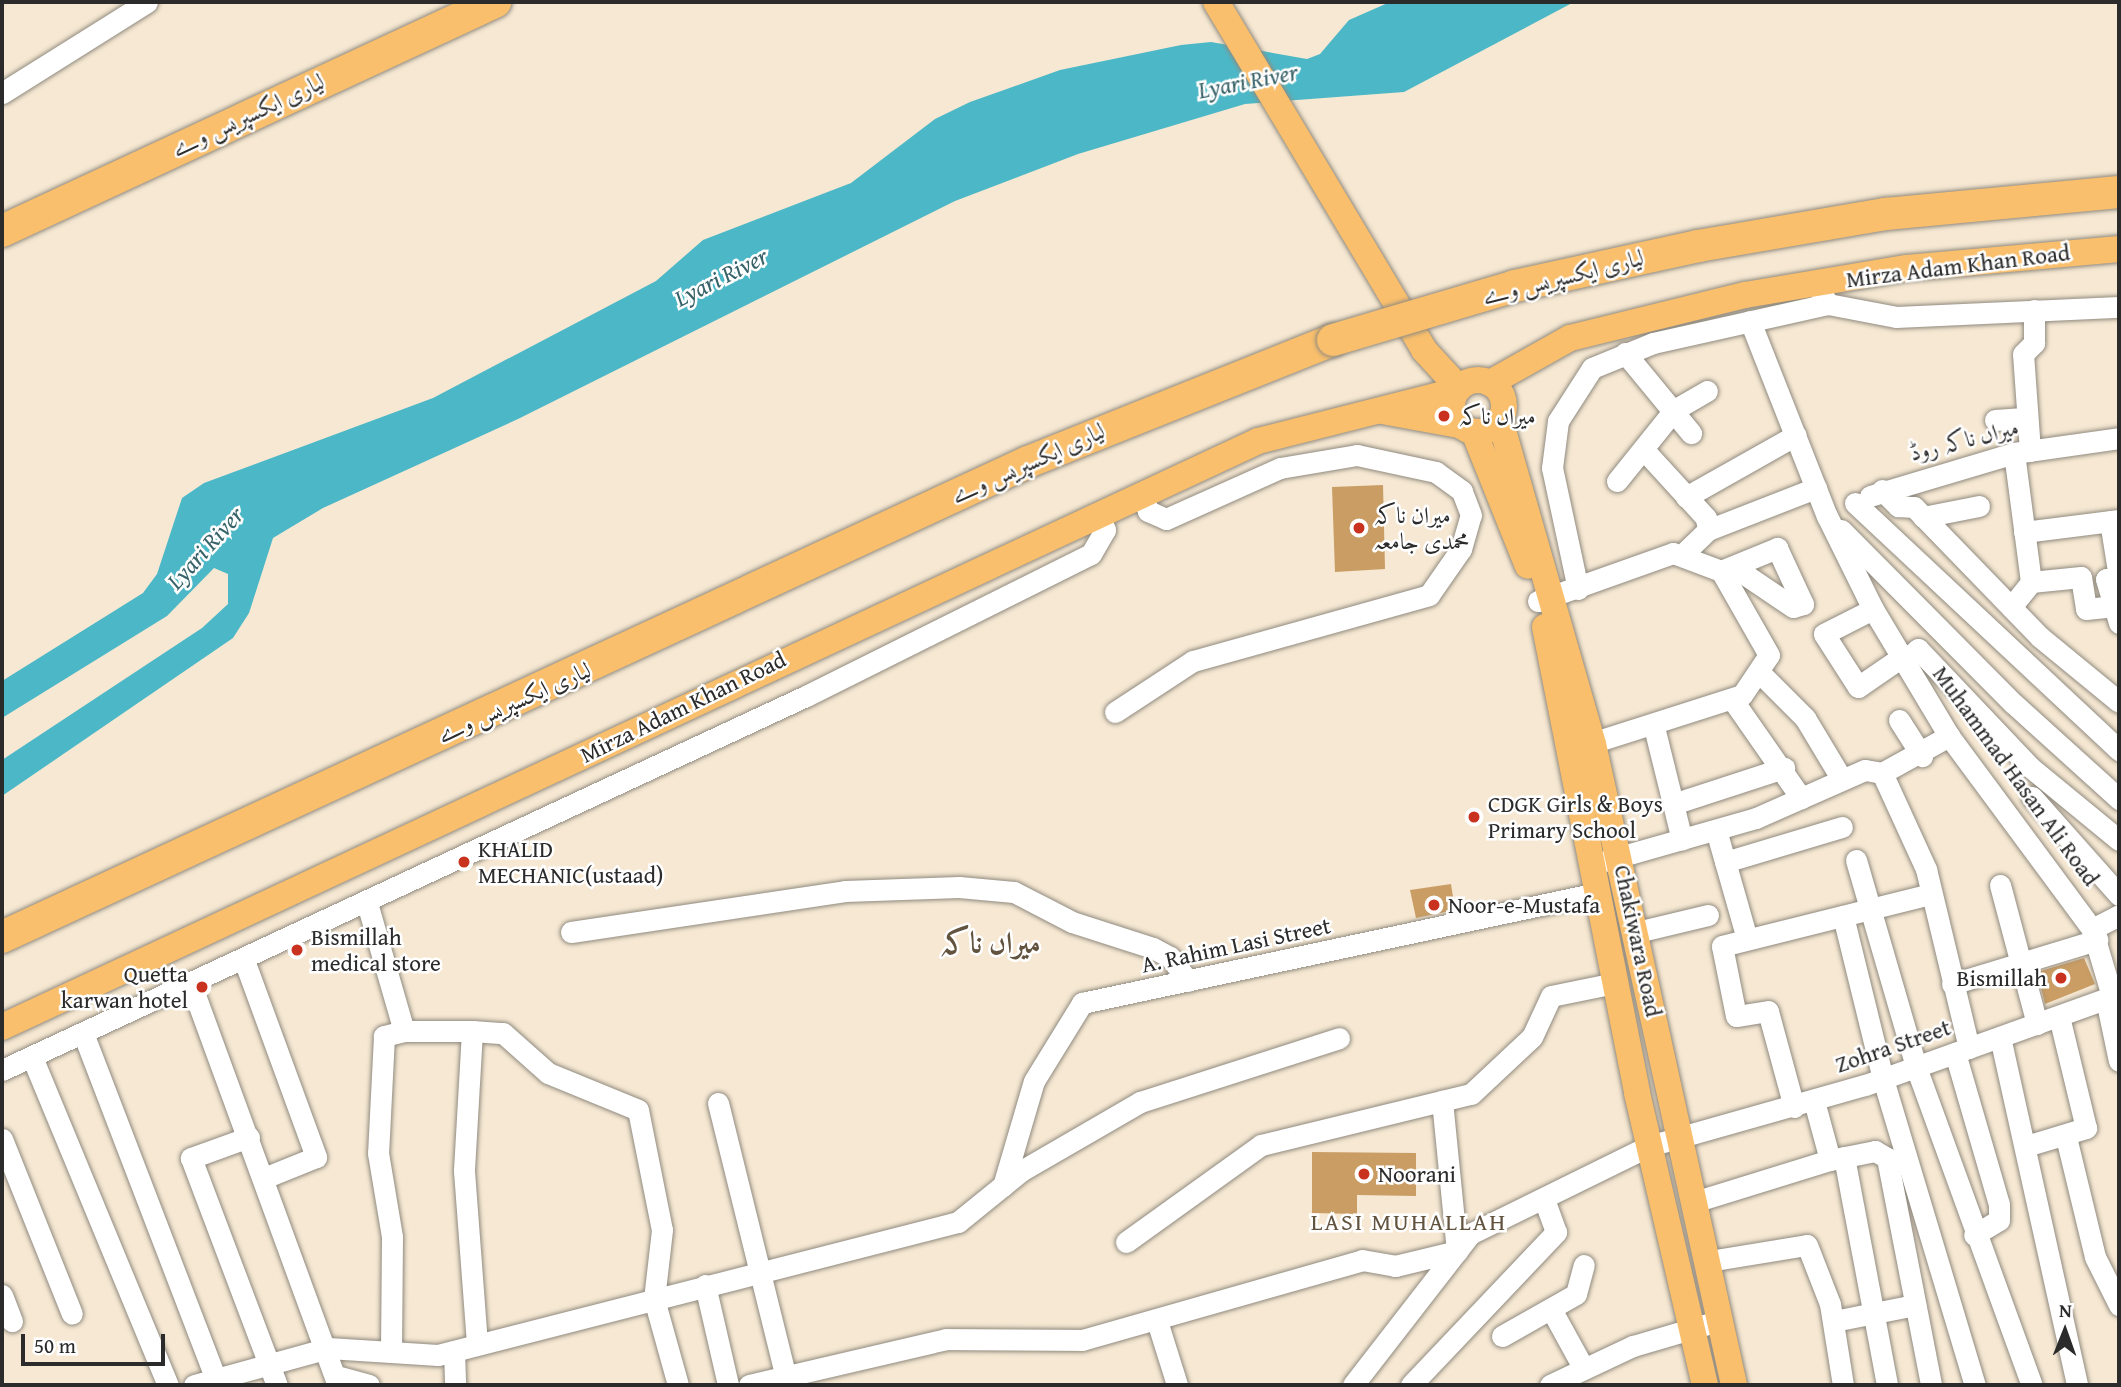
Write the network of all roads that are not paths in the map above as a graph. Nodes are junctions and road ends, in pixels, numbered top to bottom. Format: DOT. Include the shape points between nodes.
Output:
graph roads {
  1 [pos="495,2"];
  2 [pos="1216,2"];
  3 [pos="142,3"];
  4 [pos="4,88"];
  5 [pos="2119,192"];
  6 [pos="2,230"];
  7 [pos="2119,249"];
  8 [pos="1798,287"];
  9 [pos="1828,304"];
  10 [pos="2119,307"];
  11 [pos="2034,310"];
  12 [pos="1750,321"];
  13 [pos="1625,353"];
  14 [pos="1490,383"];
  15 [pos="1457,389"];
  16 [pos="1707,391"];
  17 [pos="1674,410"];
  18 [pos="1374,411"];
  19 [pos="2027,418"];
  20 [pos="1500,420"];
  21 [pos="1995,420"];
  22 [pos="1466,428"];
  23 [pos="1691,433"];
  24 [pos="1796,435"];
  25 [pos="2119,438"];
  26 [pos="1644,450"];
  27 [pos="2022,452"];
  28 [pos="1617,481"];
  29 [pos="1816,488"];
  30 [pos="1882,490"];
  31 [pos="1143,496"];
  32 [pos="1686,496"];
  33 [pos="1855,503"];
  34 [pos="1979,506"];
  35 [pos="1100,516"];
  36 [pos="1827,516"];
  37 [pos="1923,517"];
  38 [pos="2115,521"];
  39 [pos="1708,530"];
  40 [pos="2024,532"];
  41 [pos="1683,554"];
  42 [pos="2119,577"];
  43 [pos="2031,582"];
  44 [pos="1557,596"];
  45 [pos="2011,607"];
  46 [pos="1874,608"];
  47 [pos="2117,615"];
  48 [pos="1901,660"];
  49 [pos="1760,673"];
  50 [pos="1732,699"];
  51 [pos="2119,702"];
  52 [pos="1115,712"];
  53 [pos="1899,720"];
  54 [pos="1654,727"];
  55 [pos="1949,736"];
  56 [pos="1582,747"];
  57 [pos="2119,750"];
  58 [pos="1922,756"];
  59 [pos="1784,768"];
  60 [pos="1882,773"];
  61 [pos="1841,778"];
  62 [pos="2032,797"];
  63 [pos="1801,798"];
  64 [pos="2119,799"];
  65 [pos="1673,804"];
  66 [pos="1842,827"];
  67 [pos="1716,830"];
  68 [pos="1682,840"];
  69 [pos="2119,840"];
  70 [pos="1620,858"];
  71 [pos="1856,860"];
  72 [pos="1725,862"];
  73 [pos="1592,863"];
  74 [pos="2000,885"];
  75 [pos="1597,893"];
  76 [pos="1927,895"];
  77 [pos="2119,895"];
  78 [pos="367,903"];
  79 [pos="1874,908"];
  80 [pos="1708,915"];
  81 [pos="2119,915"];
  82 [pos="1843,916"];
  83 [pos="571,932"];
  84 [pos="1637,932"];
  85 [pos="2095,934"];
  86 [pos="2,937"];
  87 [pos="1747,939"];
  88 [pos="244,960"];
  89 [pos="2021,964"];
  90 [pos="1188,981"];
  91 [pos="1615,983"];
  92 [pos="191,984"];
  93 [pos="1952,984"];
  94 [pos="2112,997"];
  95 [pos="2059,1016"];
  96 [pos="2037,1024"];
  97 [pos="2,1027"];
  98 [pos="404,1031"];
  99 [pos="472,1031"];
  100 [pos="83,1033"];
  101 [pos="2000,1037"];
  102 [pos="1339,1038"];
  103 [pos="1962,1050"];
  104 [pos="32,1056"];
  105 [pos="2119,1061"];
  106 [pos="1916,1067"];
  107 [pos="2,1070"];
  108 [pos="1883,1079"];
  109 [pos="1442,1101"];
  110 [pos="718,1103"];
  111 [pos="1804,1104"];
  112 [pos="1680,1135"];
  113 [pos="249,1137"];
  114 [pos="2066,1137"];
  115 [pos="2,1139"];
  116 [pos="1649,1146"];
  117 [pos="2026,1146"];
  118 [pos="1837,1158"];
  119 [pos="264,1178"];
  120 [pos="1003,1186"];
  121 [pos="1544,1199"];
  122 [pos="1694,1202"];
  123 [pos="1975,1235"];
  124 [pos="1126,1242"];
  125 [pos="1457,1251"];
  126 [pos="1709,1261"];
  127 [pos="1584,1265"];
  128 [pos="761,1271"];
  129 [pos="705,1285"];
  130 [pos="2,1295"];
  131 [pos="654,1299"];
  132 [pos="1915,1305"];
  133 [pos="2119,1306"];
  134 [pos="1550,1309"];
  135 [pos="72,1314"];
  136 [pos="1875,1314"];
  137 [pos="12,1321"];
  138 [pos="1157,1321"];
  139 [pos="1718,1321"];
  140 [pos="1834,1321"];
  141 [pos="1691,1326"];
  142 [pos="1502,1336"];
  143 [pos="477,1345"];
  144 [pos="328,1348"];
  145 [pos="454,1351"];
  146 [pos="391,1352"];
  147 [pos="271,1365"];
  148 [pos="1584,1369"];
  149 [pos="786,1377"];
  150 [pos="337,1381"];
  151 [pos="217,1383"];
  152 [pos="1414,1384"];
  153 [pos="168,1385"];
  154 [pos="194,1385"];
  155 [pos="277,1385"];
  156 [pos="369,1385"];
  157 [pos="455,1385"];
  158 [pos="678,1385"];
  159 [pos="728,1385"];
  160 [pos="749,1385"];
  161 [pos="1177,1385"];
  162 [pos="1353,1385"];
  163 [pos="1550,1385"];
  164 [pos="1704,1385"];
  165 [pos="1734,1385"];
  166 [pos="1843,1385"];
  167 [pos="1887,1385"];
  168 [pos="1931,1385"];
  169 [pos="1975,1385"];
  170 [pos="2032,1385"];
  171 [pos="2077,1385"];
  1 -- 6 [label="highway, لیاری ایکسپریس وے"];
  2 -- 15 [label="main road" via="1432,361"];
  3 -- 4 [label="street"];
  5 -- 86 [label="highway, لیاری ایکسپریس وے, bridge" via="1886,214 1698,246 1516,286 1332,340 1027,462"];
  7 -- 8 [label="main road, Mirza Adam Khan Road" via="1907,268"];
  8 -- 9 [label="street, Mirza Adam Khan Road" via="1816,285"];
  8 -- 14 [label="main road, Mirza Adam Khan Road" via="1570,338"];
  9 -- 11 [label="street, Mirza Adam Khan Road" via="1896,317"];
  9 -- 12 [label="street"];
  10 -- 11 [label="street, Mirza Adam Khan Road"];
  11 -- 19 [label="street" via="2034,343 2023,354"];
  12 -- 13 [label="street"];
  12 -- 24 [label="street, Muhammad Hasan Ali Road"];
  13 -- 17 [label="street"];
  13 -- 44 [label="street" via="1592,368 1558,421 1554,480"];
  14 -- 15 [label="main road" via="1474,380"];
  14 -- 20 [label="main road" via="1504,403"];
  15 -- 18 [label="main road, Mirza Adam Khan Road"];
  15 -- 22 [label="main road" via="1452,411"];
  16 -- 17 [label="street"];
  17 -- 23 [label="street"];
  17 -- 26 [label="street"];
  18 -- 22 [label="main road, Mirza Adam Khan Road"];
  18 -- 31 [label="main road, Mirza Adam Khan Road" via="1258,441"];
  19 -- 21 [label="street"];
  19 -- 27 [label="street"];
  20 -- 22 [label="main road"];
  20 -- 44 [label="main road, Chakiwara Road"];
  22 -- 44 [label="main road, Chakiwara Road"];
  24 -- 29 [label="street, Muhammad Hasan Ali Road"];
  24 -- 32 [label="street"];
  25 -- 27 [label="street, میراں ناکہ روڈ"];
  26 -- 28 [label="street"];
  26 -- 32 [label="street"];
  27 -- 30 [label="street, میراں ناکہ روڈ"];
  27 -- 40 [label="street"];
  29 -- 36 [label="street, Muhammad Hasan Ali Road"];
  29 -- 39 [label="street"];
  30 -- 33 [label="street, میراں ناکہ روڈ"];
  30 -- 37 [label="street" via="1898,506 1914,508"];
  31 -- 35 [label="main road, Mirza Adam Khan Road"];
  31 -- 52 [label="street" via="1148,511 1166,519 1280,468 1357,455 1436,472 1462,491 1471,515 1461,549 1429,595 1193,661"];
  32 -- 39 [label="street"];
  33 -- 36 [label="street, میراں ناکہ روڈ"];
  33 -- 57 [label="street"];
  34 -- 37 [label="street"];
  35 -- 78 [label="street" via="1105,530 1091,554"];
  35 -- 97 [label="main road, Mirza Adam Khan Road" via="981,566"];
  36 -- 46 [label="street, Muhammad Hasan Ali Road"];
  36 -- 64 [label="street" via="2014,704"];
  37 -- 45 [label="street"];
  38 -- 40 [label="street"];
  38 -- 42 [label="street"];
  39 -- 41 [label="street"];
  40 -- 43 [label="street"];
  41 -- 44 [label="street"];
  41 -- 49 [label="street" via="1728,569 1769,655"];
  42 -- 47 [label="street" via="2106,579"];
  43 -- 45 [label="street"];
  43 -- 47 [label="street" via="2081,577 2085,609"];
  44 -- 56 [label="main road, Chakiwara Road"];
  45 -- 51 [label="street"];
  46 -- 48 [label="street, Muhammad Hasan Ali Road"];
  46 -- 48 [label="street" via="1824,634 1858,687"];
  48 -- 55 [label="street, Muhammad Hasan Ali Road"];
  48 -- 69 [label="street" via="1918,649 2029,767"];
  49 -- 50 [label="street"];
  49 -- 61 [label="street" via="1805,718"];
  50 -- 54 [label="street"];
  50 -- 59 [label="street"];
  53 -- 58 [label="street"];
  54 -- 56 [label="street"];
  54 -- 65 [label="street"];
  55 -- 58 [label="street"];
  55 -- 85 [label="street, Muhammad Hasan Ali Road"];
  56 -- 70 [label="main road, Chakiwara Road"];
  56 -- 73 [label="main road, Chakiwara Road"];
  58 -- 60 [label="street"];
  59 -- 63 [label="street"];
  59 -- 65 [label="street"];
  60 -- 61 [label="street" via="1865,770"];
  60 -- 76 [label="street" via="1926,869"];
  61 -- 63 [label="street"];
  62 -- 77 [label="street"];
  63 -- 67 [label="street"];
  65 -- 68 [label="street"];
  66 -- 72 [label="street"];
  67 -- 68 [label="street"];
  67 -- 72 [label="street"];
  68 -- 70 [label="street"];
  70 -- 73 [label="street"];
  70 -- 84 [label="main road, Chakiwara Road"];
  71 -- 79 [label="street"];
  72 -- 87 [label="street"];
  73 -- 75 [label="main road, Chakiwara Road"];
  74 -- 89 [label="street"];
  75 -- 90 [label="street, A. Rahim Lasi Street"];
  75 -- 91 [label="main road, Chakiwara Road"];
  76 -- 79 [label="street"];
  76 -- 93 [label="street"];
  78 -- 88 [label="street"];
  78 -- 98 [label="street"];
  79 -- 82 [label="street"];
  79 -- 106 [label="street"];
  80 -- 84 [label="street"];
  81 -- 85 [label="street"];
  82 -- 87 [label="street"];
  82 -- 108 [label="street"];
  83 -- 90 [label="street" via="845,891 959,887 1014,892 1072,922 1153,948 1170,957"];
  84 -- 112 [label="main road, Chakiwara Road"];
  85 -- 89 [label="street"];
  85 -- 94 [label="street, Muhammad Hasan Ali Road"];
  87 -- 111 [label="street" via="1722,946 1736,1016 1768,1011"];
  88 -- 92 [label="street"];
  88 -- 119 [label="street" via="316,1157"];
  89 -- 93 [label="street"];
  89 -- 96 [label="street"];
  90 -- 120 [label="street, A. Rahim Lasi Street" via="1082,1003 1034,1081"];
  91 -- 109 [label="street" via="1550,996 1532,1037 1471,1094"];
  91 -- 116 [label="main road, Chakiwara Road"];
  92 -- 100 [label="street"];
  92 -- 113 [label="street"];
  93 -- 103 [label="street"];
  94 -- 95 [label="street, Zohra Street"];
  94 -- 105 [label="street, Muhammad Hasan Ali Road"];
  95 -- 96 [label="street, Zohra Street"];
  95 -- 114 [label="street" via="2085,1104 2086,1128"];
  96 -- 101 [label="street, Zohra Street"];
  98 -- 99 [label="street"];
  98 -- 146 [label="street" via="384,1036 378,1153 392,1237"];
  99 -- 131 [label="street" via="503,1033 548,1073 638,1110 662,1230"];
  99 -- 143 [label="street" via="464,1171"];
  100 -- 104 [label="street"];
  100 -- 151 [label="street"];
  101 -- 103 [label="street, Zohra Street"];
  101 -- 117 [label="street"];
  102 -- 120 [label="street" via="1140,1102"];
  103 -- 106 [label="street, Zohra Street"];
  103 -- 123 [label="street" via="1999,1204 1999,1220"];
  104 -- 107 [label="street"];
  104 -- 153 [label="street"];
  106 -- 108 [label="street, Zohra Street"];
  106 -- 123 [label="street"];
  108 -- 111 [label="street, Zohra Street"];
  108 -- 169 [label="street"];
  109 -- 124 [label="street" via="1261,1145"];
  109 -- 125 [label="street"];
  110 -- 128 [label="street"];
  111 -- 112 [label="street, Zohra Street"];
  111 -- 118 [label="street"];
  112 -- 116 [label="street, Zohra Street"];
  112 -- 122 [label="main road, Chakiwara Road"];
  113 -- 119 [label="street"];
  113 -- 147 [label="street" via="191,1158"];
  114 -- 117 [label="street"];
  114 -- 133 [label="street" via="2095,1257"];
  115 -- 135 [label="street"];
  116 -- 121 [label="street, Zohra Street"];
  116 -- 141 [label="main road, Chakiwara Road"];
  117 -- 171 [label="street"];
  118 -- 122 [label="street"];
  118 -- 132 [label="street" via="1875,1151 1887,1158"];
  118 -- 136 [label="street"];
  119 -- 144 [label="street"];
  120 -- 128 [label="street" via="958,1222"];
  121 -- 125 [label="street, Zohra Street" via="1470,1234"];
  121 -- 152 [label="street" via="1556,1232"];
  122 -- 126 [label="main road, Chakiwara Road"];
  123 -- 170 [label="street"];
  125 -- 138 [label="street" via="1395,1266 1362,1260"];
  125 -- 162 [label="street, Zohra Street"];
  126 -- 139 [label="main road, Chakiwara Road"];
  126 -- 140 [label="street" via="1807,1245"];
  127 -- 134 [label="street" via="1576,1294"];
  128 -- 129 [label="street"];
  128 -- 149 [label="street"];
  129 -- 131 [label="street"];
  129 -- 159 [label="street"];
  130 -- 137 [label="street"];
  131 -- 143 [label="street"];
  131 -- 158 [label="street"];
  132 -- 136 [label="street"];
  132 -- 168 [label="street"];
  134 -- 142 [label="street"];
  134 -- 148 [label="street"];
  136 -- 140 [label="street"];
  136 -- 167 [label="street"];
  138 -- 149 [label="street" via="1082,1340 946,1339"];
  138 -- 161 [label="street"];
  139 -- 141 [label="street"];
  139 -- 165 [label="main road, Chakiwara Road"];
  140 -- 166 [label="street"];
  141 -- 148 [label="street"];
  141 -- 164 [label="main road, Chakiwara Road"];
  143 -- 145 [label="street"];
  144 -- 146 [label="street"];
  144 -- 147 [label="street"];
  144 -- 150 [label="street"];
  145 -- 146 [label="street"];
  145 -- 157 [label="street"];
  147 -- 151 [label="street"];
  147 -- 155 [label="street"];
  148 -- 163 [label="street"];
  149 -- 160 [label="street"];
  150 -- 156 [label="street"];
  151 -- 154 [label="street"];
}
